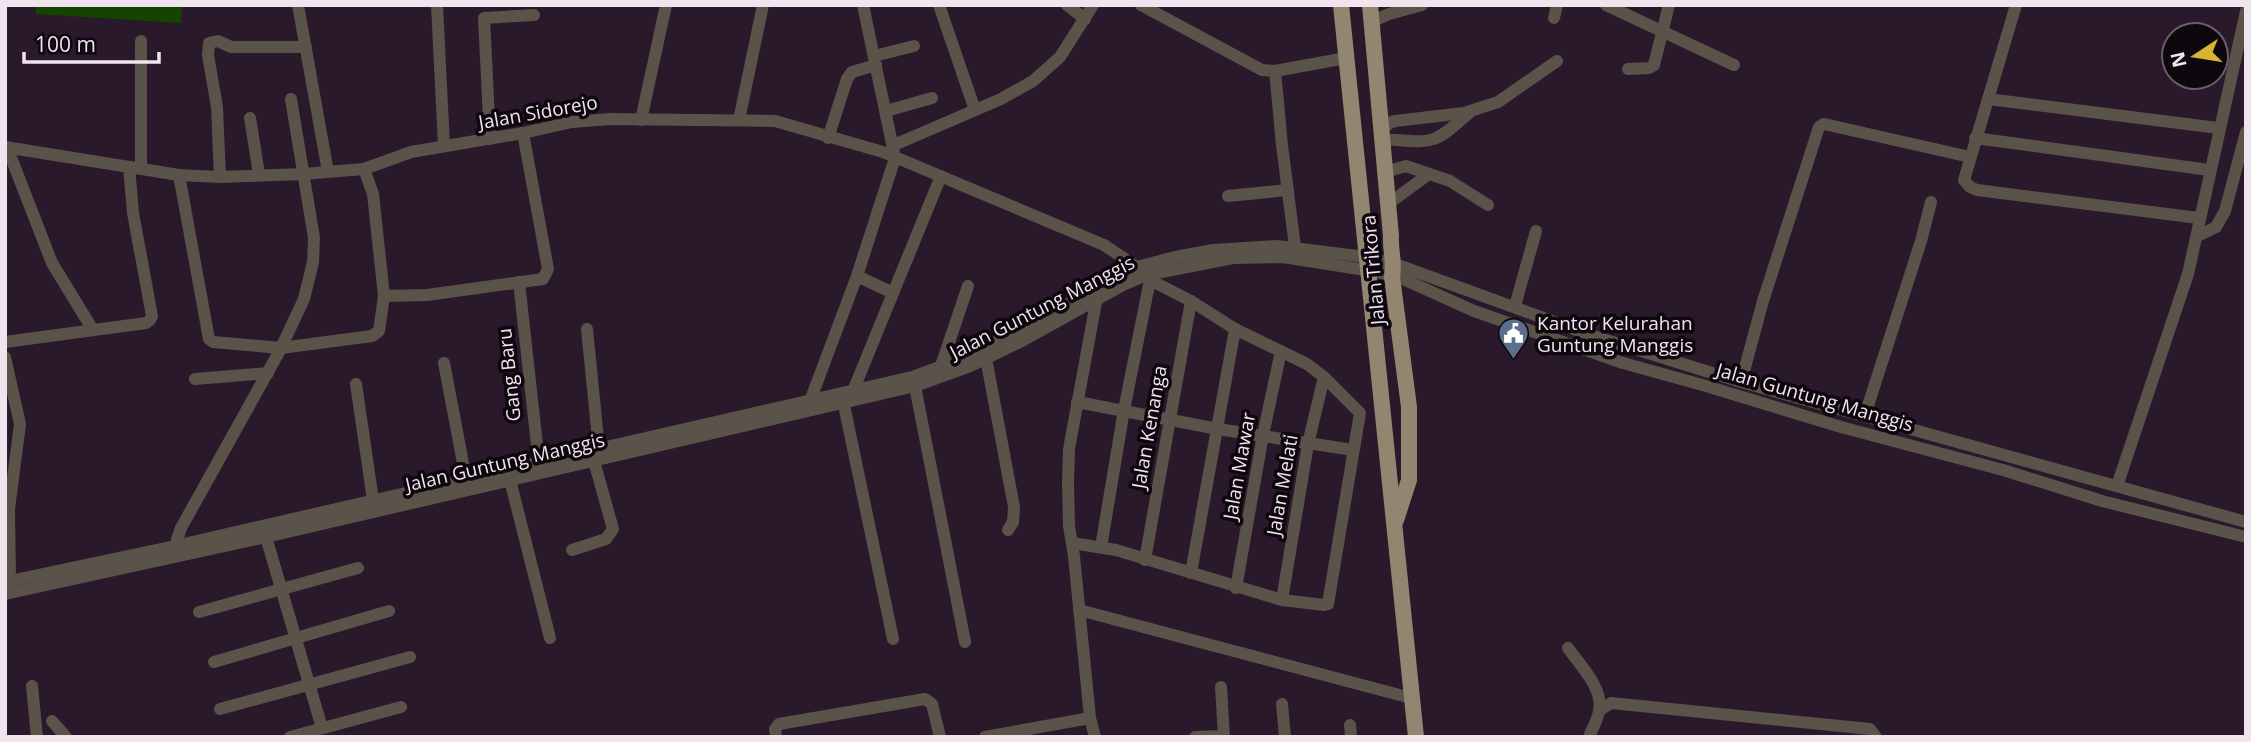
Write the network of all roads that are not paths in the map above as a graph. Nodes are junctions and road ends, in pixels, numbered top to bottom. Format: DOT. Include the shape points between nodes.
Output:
graph roads {
  1 [pos="298,5"];
  2 [pos="437,5"];
  3 [pos="666,5"];
  4 [pos="763,5"];
  5 [pos="863,5"];
  6 [pos="939,5"];
  7 [pos="1067,5"];
  8 [pos="1093,5"];
  9 [pos="1141,5"];
  10 [pos="1341,5"];
  11 [pos="1422,5"];
  12 [pos="1669,5"];
  13 [pos="2015,5"];
  14 [pos="1608,6"];
  15 [pos="2246,11"];
  16 [pos="1371,14"];
  17 [pos="534,15"];
  18 [pos="1085,19"];
  19 [pos="1662,32"];
  20 [pos="141,41"];
  21 [pos="914,46"];
  22 [pos="306,47"];
  23 [pos="1346,58"];
  24 [pos="875,60"];
  25 [pos="1557,61"];
  26 [pos="1734,65"];
  27 [pos="1628,69"];
  28 [pos="1275,71"];
  29 [pos="932,98"];
  30 [pos="291,99"];
  31 [pos="1988,99"];
  32 [pos="975,110"];
  33 [pos="1473,110"];
  34 [pos="886,111"];
  35 [pos="250,118"];
  36 [pos="641,120"];
  37 [pos="739,120"];
  38 [pos="2218,128"];
  39 [pos="2246,132"];
  40 [pos="523,133"];
  41 [pos="1381,136"];
  42 [pos="828,138"];
  43 [pos="1975,138"];
  44 [pos="490,139"];
  45 [pos="444,146"];
  46 [pos="6,147"];
  47 [pos="895,152"];
  48 [pos="1970,157"];
  49 [pos="135,168"];
  50 [pos="364,169"];
  51 [pos="2209,170"];
  52 [pos="328,172"];
  53 [pos="1385,172"];
  54 [pos="259,174"];
  55 [pos="303,174"];
  56 [pos="1429,174"];
  57 [pos="179,175"];
  58 [pos="941,176"];
  59 [pos="220,177"];
  60 [pos="1288,190"];
  61 [pos="1228,196"];
  62 [pos="1931,202"];
  63 [pos="1388,204"];
  64 [pos="1488,205"];
  65 [pos="2199,218"];
  66 [pos="1536,231"];
  67 [pos="2196,237"];
  68 [pos="1295,247"];
  69 [pos="1367,264"];
  70 [pos="1394,270"];
  71 [pos="1145,274"];
  72 [pos="857,276"];
  73 [pos="519,282"];
  74 [pos="968,286"];
  75 [pos="893,293"];
  76 [pos="1097,294"];
  77 [pos="384,296"];
  78 [pos="1191,301"];
  79 [pos="1515,306"];
  80 [pos="587,329"];
  81 [pos="1235,329"];
  82 [pos="93,330"];
  83 [pos="5,342"];
  84 [pos="281,348"];
  85 [pos="1281,351"];
  86 [pos="5,357"];
  87 [pos="986,358"];
  88 [pos="444,363"];
  89 [pos="941,366"];
  90 [pos="268,373"];
  91 [pos="1324,377"];
  92 [pos="195,379"];
  93 [pos="1741,382"];
  94 [pos="356,384"];
  95 [pos="915,386"];
  96 [pos="853,391"];
  97 [pos="10,398"];
  98 [pos="810,401"];
  99 [pos="1077,402"];
  100 [pos="844,405"];
  101 [pos="1124,410"];
  102 [pos="1865,415"];
  103 [pos="1171,419"];
  104 [pos="1218,429"];
  105 [pos="698,432"];
  106 [pos="1263,435"];
  107 [pos="1308,444"];
  108 [pos="1353,450"];
  109 [pos="596,455"];
  110 [pos="2007,455"];
  111 [pos="538,463"];
  112 [pos="2003,470"];
  113 [pos="466,479"];
  114 [pos="1409,480"];
  115 [pos="510,481"];
  116 [pos="1389,481"];
  117 [pos="2117,486"];
  118 [pos="373,500"];
  119 [pos="357,510"];
  120 [pos="2246,522"];
  121 [pos="1394,529"];
  122 [pos="1008,530"];
  123 [pos="266,537"];
  124 [pos="2246,537"];
  125 [pos="1072,543"];
  126 [pos="175,546"];
  127 [pos="1101,547"];
  128 [pos="572,550"];
  129 [pos="1145,559"];
  130 [pos="103,568"];
  131 [pos="358,568"];
  132 [pos="1191,573"];
  133 [pos="8,581"];
  134 [pos="1236,588"];
  135 [pos="281,589"];
  136 [pos="5,594"];
  137 [pos="1282,600"];
  138 [pos="1079,610"];
  139 [pos="389,611"];
  140 [pos="199,612"];
  141 [pos="295,638"];
  142 [pos="550,638"];
  143 [pos="893,639"];
  144 [pos="965,642"];
  145 [pos="1569,648"];
  146 [pos="410,657"];
  147 [pos="214,662"];
  148 [pos="310,685"];
  149 [pos="32,686"];
  150 [pos="1221,687"];
  151 [pos="1411,698"];
  152 [pos="1282,704"];
  153 [pos="401,707"];
  154 [pos="220,709"];
  155 [pos="1600,710"];
  156 [pos="1090,718"];
  157 [pos="52,721"];
  158 [pos="322,728"];
  159 [pos="1224,736"];
  160 [pos="37,737"];
  161 [pos="66,737"];
  162 [pos="290,737"];
  163 [pos="776,737"];
  164 [pos="940,737"];
  165 [pos="985,737"];
  166 [pos="1096,737"];
  167 [pos="1195,737"];
  168 [pos="1285,737"];
  169 [pos="1416,737"];
  170 [pos="1589,737"];
  171 [pos="1875,737"];
  1 -- 22 [label="street"];
  2 -- 45 [label="street"];
  3 -- 36 [label="street"];
  4 -- 37 [label="street"];
  5 -- 24 [label="street"];
  6 -- 32 [label="street"];
  7 -- 18 [label="street"];
  8 -- 18 [label="street"];
  9 -- 28 [label="street" via="1254,68"];
  10 -- 23 [label="main road, Jalan Trikora"];
  11 -- 16 [label="street"];
  12 -- 19 [label="street"];
  13 -- 31 [label="street"];
  14 -- 19 [label="street"];
  15 -- 38 [label="street"];
  16 -- 41 [label="main road, Jalan Trikora"];
  17 -- 44 [label="street" via="484,18"];
  18 -- 32 [label="street" via="1047,70"];
  19 -- 26 [label="street"];
  19 -- 27 [label="street" via="1654,65"];
  20 -- 49 [label="street"];
  21 -- 24 [label="street"];
  22 -- 52 [label="street"];
  22 -- 59 [label="street" via="209,43"];
  23 -- 28 [label="street"];
  23 -- 69 [label="main road, Jalan Trikora"];
  24 -- 34 [label="street"];
  24 -- 42 [label="street" via="847,79"];
  25 -- 33 [label="street" via="1498,102"];
  28 -- 60 [label="street"];
  29 -- 34 [label="street"];
  30 -- 55 [label="street"];
  31 -- 38 [label="street"];
  31 -- 43 [label="street"];
  32 -- 47 [label="street"];
  33 -- 41 [label="street" via="1395,121"];
  33 -- 41 [label="street" via="1436,140 1424,143"];
  34 -- 47 [label="street"];
  35 -- 54 [label="street"];
  36 -- 37 [label="street, Jalan Sidorejo"];
  36 -- 40 [label="street, Jalan Sidorejo" via="572,122"];
  37 -- 42 [label="street, Jalan Sidorejo" via="775,121"];
  38 -- 51 [label="street"];
  39 -- 67 [label="street" via="2225,211 2216,227"];
  40 -- 44 [label="street, Jalan Sidorejo"];
  40 -- 73 [label="street" via="548,270 544,279"];
  41 -- 53 [label="main road, Jalan Trikora"];
  42 -- 47 [label="street, Jalan Sidorejo"];
  43 -- 48 [label="street"];
  43 -- 51 [label="street"];
  44 -- 45 [label="street, Jalan Sidorejo"];
  45 -- 50 [label="street, Jalan Sidorejo"];
  46 -- 49 [label="street, Jalan Sidorejo"];
  46 -- 82 [label="street" via="52,263"];
  47 -- 58 [label="street, Jalan Sidorejo"];
  47 -- 72 [label="street"];
  48 -- 65 [label="street" via="1964,180 1977,190"];
  48 -- 93 [label="street" via="1824,124 1819,127"];
  49 -- 57 [label="street, Jalan Sidorejo"];
  49 -- 82 [label="street" via="133,214 152,316 146,323"];
  50 -- 52 [label="street, Jalan Sidorejo"];
  50 -- 77 [label="street" via="373,194"];
  51 -- 65 [label="street"];
  52 -- 55 [label="street, Jalan Sidorejo"];
  53 -- 56 [label="street" via="1406,166"];
  53 -- 63 [label="main road, Jalan Trikora"];
  54 -- 55 [label="street, Jalan Sidorejo"];
  54 -- 59 [label="street, Jalan Sidorejo"];
  55 -- 84 [label="street" via="315,249 304,299"];
  56 -- 63 [label="street"];
  56 -- 64 [label="street" via="1450,181"];
  57 -- 59 [label="street, Jalan Sidorejo"];
  57 -- 84 [label="street" via="209,339"];
  58 -- 71 [label="street, Jalan Sidorejo" via="1104,245"];
  58 -- 75 [label="street"];
  60 -- 61 [label="street"];
  60 -- 68 [label="street"];
  62 -- 102 [label="street"];
  63 -- 70 [label="main road, Jalan Trikora"];
  65 -- 67 [label="street"];
  66 -- 79 [label="street"];
  67 -- 117 [label="street" via="2188,274"];
  68 -- 69 [label="street, Jalan Guntung Manggis"];
  68 -- 71 [label="street, Jalan Guntung Manggis" via="1213,250"];
  69 -- 70 [label="street, Jalan Guntung Manggis"];
  69 -- 71 [label="street, Jalan Guntung Manggis" via="1250,257"];
  69 -- 116 [label="main road, Jalan Trikora"];
  70 -- 79 [label="street, Jalan Guntung Manggis"];
  70 -- 112 [label="street, Jalan Guntung Manggis" via="1403,279 1475,311 1588,353"];
  70 -- 114 [label="main road, Jalan Trikora" via="1409,407"];
  71 -- 76 [label="street, Jalan Guntung Manggis"];
  71 -- 78 [label="street, Jalan Sidorejo"];
  71 -- 101 [label="street"];
  72 -- 75 [label="street"];
  72 -- 98 [label="street"];
  73 -- 77 [label="street"];
  73 -- 111 [label="street, Gang Baru"];
  74 -- 89 [label="street"];
  75 -- 96 [label="street"];
  76 -- 87 [label="street, Jalan Guntung Manggis"];
  76 -- 89 [label="street, Jalan Guntung Manggis"];
  76 -- 99 [label="street"];
  77 -- 84 [label="street" via="377,334"];
  78 -- 81 [label="street, Jalan Sidorejo"];
  78 -- 103 [label="street, Jalan Kenanga"];
  79 -- 93 [label="street, Jalan Guntung Manggis" via="1590,335"];
  80 -- 109 [label="street" via="596,401"];
  81 -- 85 [label="street, Jalan Sidorejo"];
  81 -- 104 [label="street"];
  82 -- 83 [label="street"];
  84 -- 90 [label="street"];
  85 -- 91 [label="street, Jalan Sidorejo"];
  85 -- 106 [label="street, Jalan Mawar"];
  86 -- 97 [label="street"];
  87 -- 95 [label="street, Jalan Guntung Manggis"];
  87 -- 122 [label="street" via="1014,507"];
  88 -- 113 [label="street"];
  89 -- 96 [label="street, Jalan Guntung Manggis"];
  90 -- 92 [label="street"];
  90 -- 126 [label="street"];
  91 -- 107 [label="street, Jalan Melati"];
  91 -- 108 [label="street, Jalan Sidorejo" via="1361,416"];
  93 -- 102 [label="street, Jalan Guntung Manggis"];
  94 -- 118 [label="street"];
  95 -- 100 [label="street, Jalan Guntung Manggis"];
  95 -- 144 [label="street"];
  96 -- 98 [label="street, Jalan Guntung Manggis"];
  97 -- 133 [label="street" via="20,424 9,509"];
  98 -- 105 [label="street, Jalan Guntung Manggis"];
  99 -- 101 [label="street"];
  99 -- 125 [label="street" via="1069,449"];
  100 -- 105 [label="street, Jalan Guntung Manggis"];
  100 -- 143 [label="street"];
  101 -- 103 [label="street"];
  101 -- 127 [label="street"];
  102 -- 110 [label="street, Jalan Guntung Manggis"];
  103 -- 104 [label="street"];
  103 -- 129 [label="street, Jalan Kenanga"];
  104 -- 106 [label="street"];
  104 -- 132 [label="street"];
  105 -- 109 [label="street, Jalan Guntung Manggis"];
  106 -- 107 [label="street"];
  106 -- 134 [label="street, Jalan Mawar"];
  107 -- 108 [label="street"];
  107 -- 137 [label="street, Jalan Melati"];
  108 -- 137 [label="street" via="1328,604"];
  109 -- 111 [label="street, Jalan Guntung Manggis"];
  109 -- 115 [label="street, Jalan Guntung Manggis"];
  109 -- 128 [label="street" via="613,529 606,539"];
  110 -- 112 [label="street"];
  110 -- 117 [label="street, Jalan Guntung Manggis"];
  111 -- 113 [label="street, Jalan Guntung Manggis"];
  112 -- 124 [label="street, Jalan Guntung Manggis" via="2102,501"];
  113 -- 118 [label="street, Jalan Guntung Manggis"];
  114 -- 116 [label="main road" via="1397,485"];
  114 -- 121 [label="main road, Jalan Trikora"];
  115 -- 119 [label="street, Jalan Guntung Manggis"];
  115 -- 142 [label="street"];
  116 -- 121 [label="main road, Jalan Trikora"];
  117 -- 120 [label="street, Jalan Guntung Manggis"];
  118 -- 119 [label="street, Jalan Guntung Manggis"];
  119 -- 123 [label="street, Jalan Guntung Manggis"];
  119 -- 126 [label="street, Jalan Guntung Manggis"];
  121 -- 151 [label="main road, Jalan Trikora"];
  123 -- 130 [label="street, Jalan Guntung Manggis"];
  123 -- 135 [label="street"];
  125 -- 127 [label="street"];
  125 -- 138 [label="street"];
  126 -- 130 [label="street, Jalan Guntung Manggis"];
  127 -- 129 [label="street"];
  129 -- 132 [label="street"];
  130 -- 133 [label="street, Jalan Guntung Manggis"];
  130 -- 136 [label="street, Jalan Guntung Manggis"];
  131 -- 135 [label="street"];
  132 -- 134 [label="street"];
  134 -- 137 [label="street"];
  135 -- 140 [label="street"];
  135 -- 141 [label="street"];
  138 -- 151 [label="street"];
  138 -- 156 [label="street"];
  139 -- 141 [label="street"];
  141 -- 147 [label="street"];
  141 -- 148 [label="street"];
  145 -- 155 [label="street" via="1596,689"];
  146 -- 148 [label="street"];
  148 -- 154 [label="street"];
  148 -- 158 [label="street"];
  149 -- 160 [label="street"];
  150 -- 159 [label="street"];
  151 -- 169 [label="main road, Jalan Trikora"];
  152 -- 168 [label="street"];
  153 -- 158 [label="street"];
  155 -- 170 [label="street"];
  155 -- 171 [label="street" via="1611,703 1870,729"];
  156 -- 165 [label="street"];
  156 -- 166 [label="street"];
  157 -- 161 [label="street"];
  158 -- 162 [label="street"];
  159 -- 167 [label="street"];
  163 -- 164 [label="street" via="779,724 925,699 932,704"];
}
